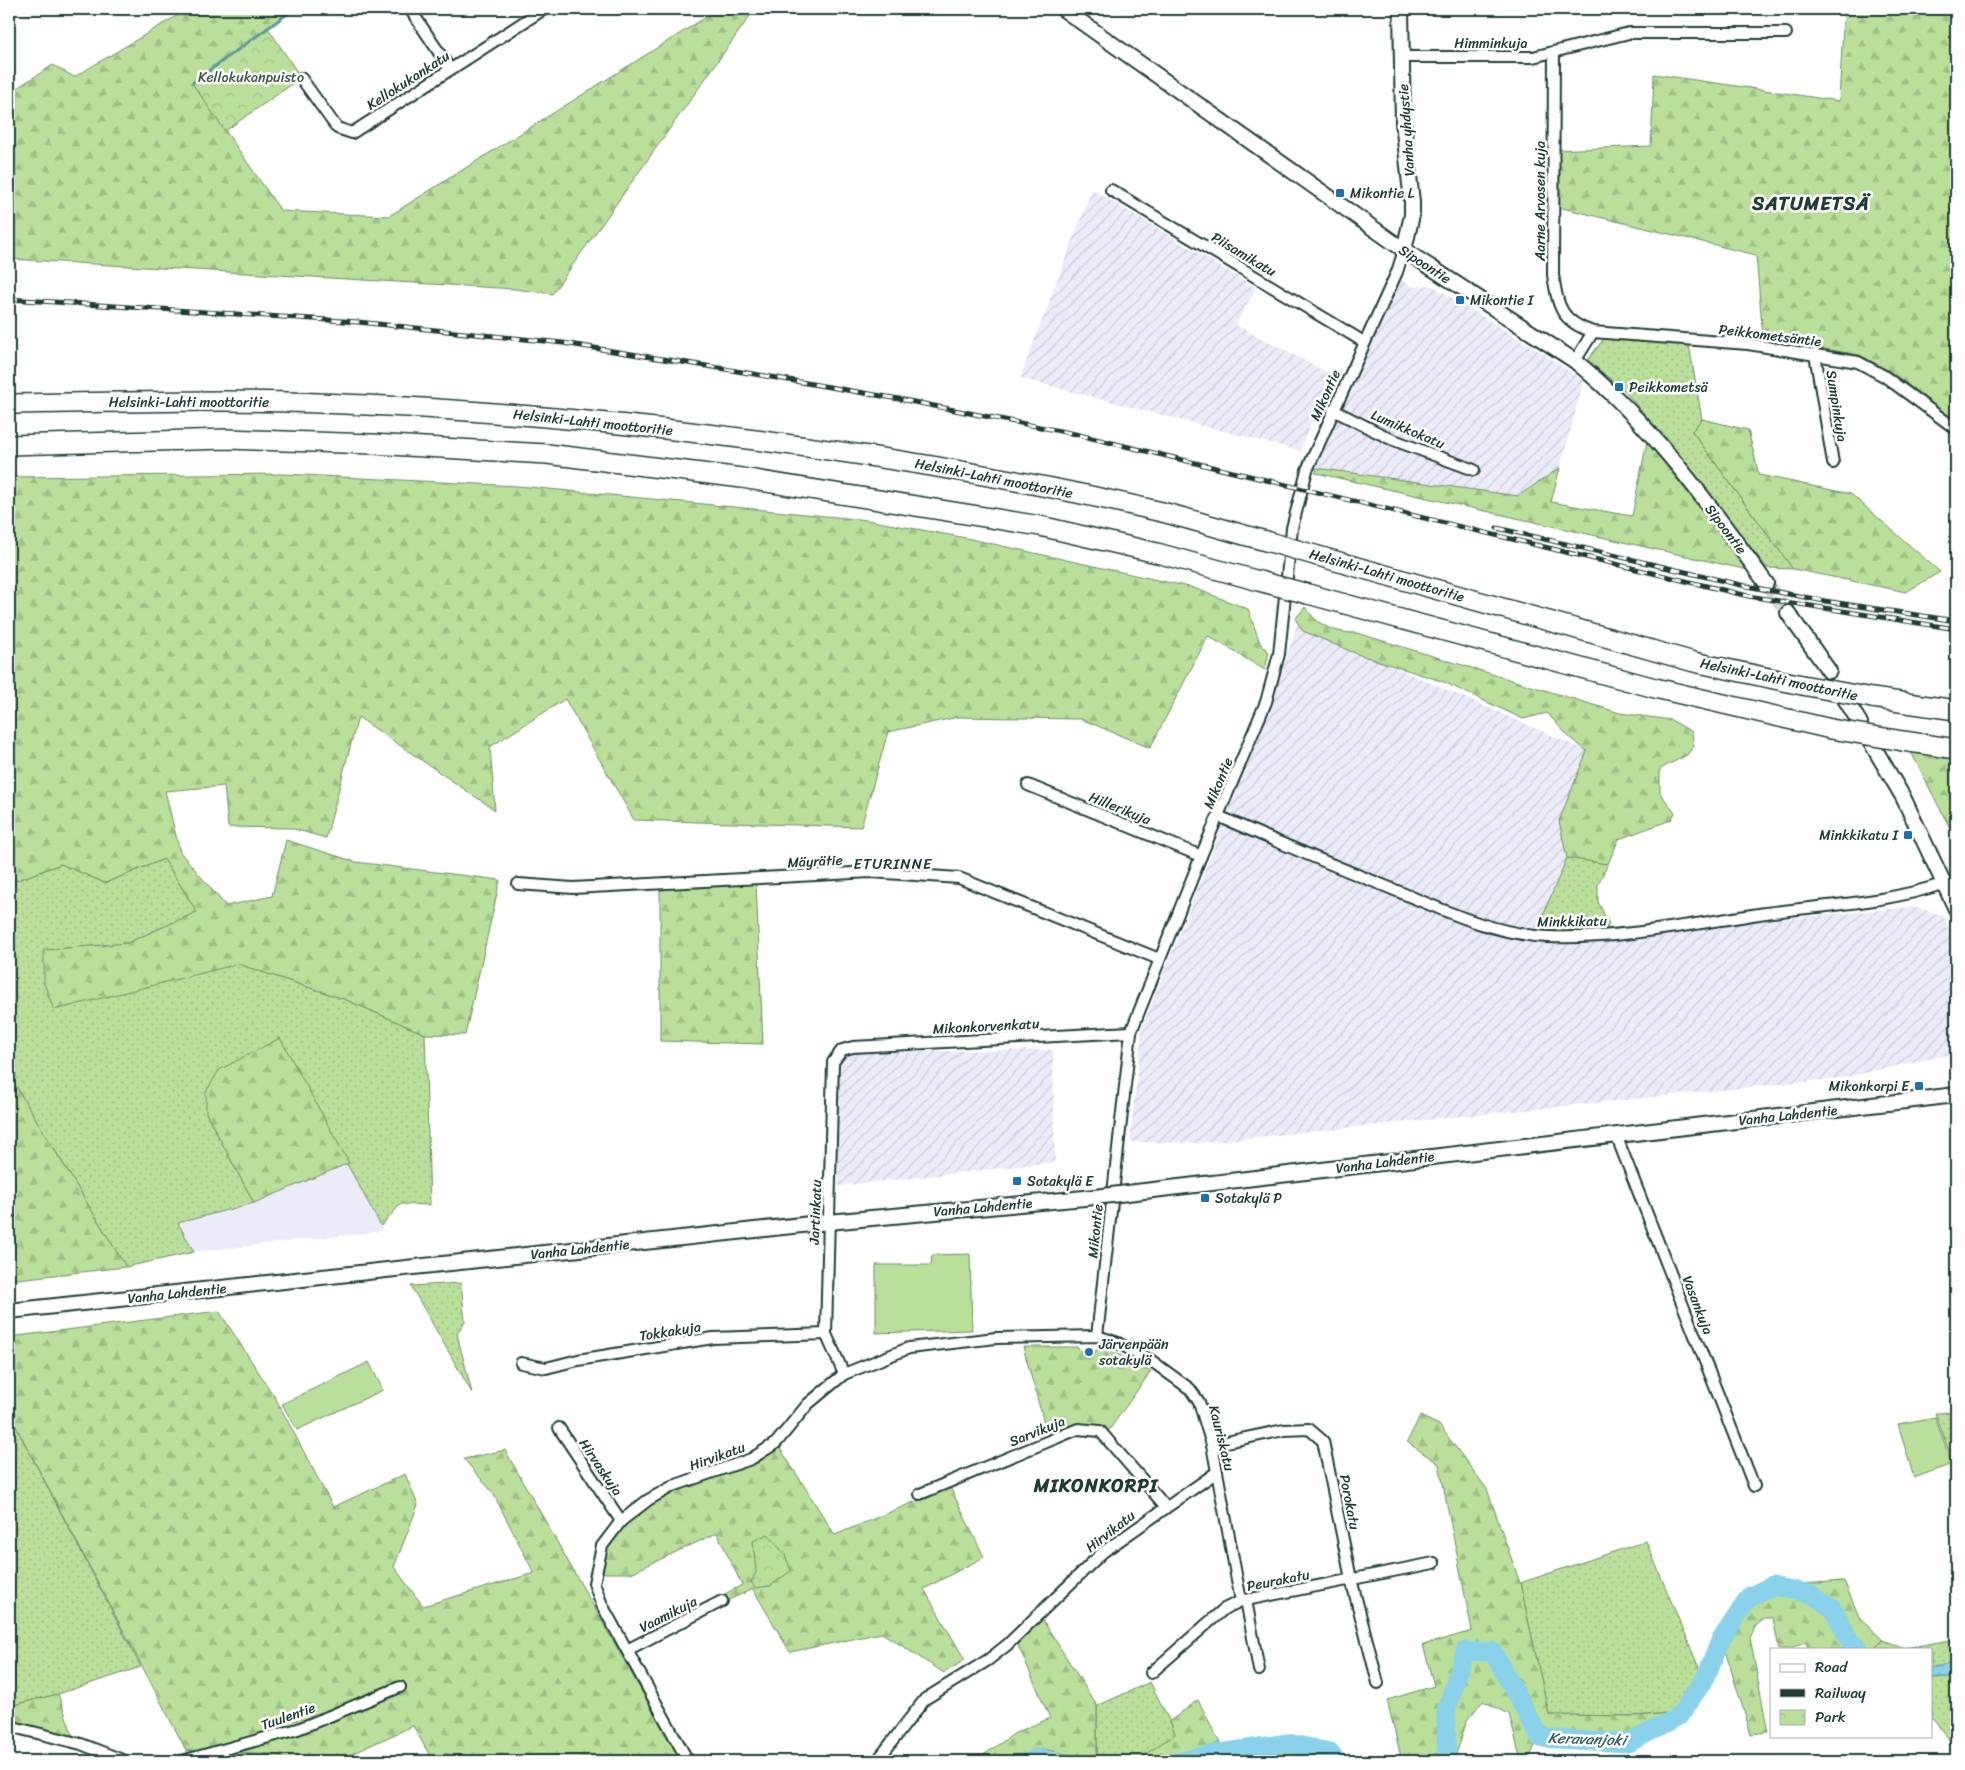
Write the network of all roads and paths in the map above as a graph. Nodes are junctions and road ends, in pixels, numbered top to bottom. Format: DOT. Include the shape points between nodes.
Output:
graph roads {
  1 [pos="410,9"];
  2 [pos="544,9"];
  3 [pos="1063,9"];
  4 [pos="1400,9"];
  5 [pos="1786,33"];
  6 [pos="1554,52"];
  7 [pos="1402,57"];
  8 [pos="450,69"];
  9 [pos="300,78"];
  10 [pos="1111,190"];
  11 [pos="1404,250"];
  12 [pos="1593,332"];
  13 [pos="1364,342"];
  14 [pos="1815,354"];
  15 [pos="1575,361"];
  16 [pos="9,404"];
  17 [pos="1333,410"];
  18 [pos="1956,429"];
  19 [pos="9,445"];
  20 [pos="1833,463"];
  21 [pos="1474,470"];
  22 [pos="1766,583"];
  23 [pos="1788,613"];
  24 [pos="1828,672"];
  25 [pos="1845,698"];
  26 [pos="1956,710"];
  27 [pos="1860,723"];
  28 [pos="1873,746"];
  29 [pos="1956,748"];
  30 [pos="1028,785"];
  31 [pos="1218,816"];
  32 [pos="1201,856"];
  33 [pos="1945,883"];
  34 [pos="518,884"];
  35 [pos="1956,908"];
  36 [pos="1159,960"];
  37 [pos="1131,1032"];
  38 [pos="842,1050"];
  39 [pos="1956,1096"];
  40 [pos="1616,1135"];
  41 [pos="829,1222"];
  42 [pos="9,1311"];
  43 [pos="826,1334"];
  44 [pos="1097,1336"];
  45 [pos="521,1363"];
  46 [pos="844,1374"];
  47 [pos="559,1428"];
  48 [pos="1212,1445"];
  49 [pos="1217,1472"];
  50 [pos="1754,1486"];
  51 [pos="920,1494"];
  52 [pos="1166,1507"];
  53 [pos="621,1521"];
  54 [pos="1434,1563"];
  55 [pos="1351,1580"];
  56 [pos="722,1601"];
  57 [pos="1243,1601"];
  58 [pos="627,1650"];
  59 [pos="1259,1670"];
  60 [pos="1151,1673"];
  61 [pos="1378,1683"];
  62 [pos="400,1687"];
  63 [pos="9,1726"];
  64 [pos="125,1761"];
  65 [pos="182,1761"];
  66 [pos="688,1761"];
  67 [pos="877,1761"];
  1 -- 8 [label="street"];
  2 -- 8 [label="street, Kellokukankatu"];
  3 -- 11 [label="main road, Sipoontie"];
  4 -- 7 [label="main road, Vanha yhdystie"];
  5 -- 6 [label="street, Himminkuja" via="1629,33"];
  6 -- 7 [label="street, Himminkuja" via="1533,57"];
  6 -- 12 [label="street, Aarne Arvosen kuja" via="1553,275 1558,303 1566,318"];
  7 -- 11 [label="main road, Vanha yhdystie" via="1404,146 1412,202"];
  8 -- 9 [label="street, Kellokukankatu" via="352,132 336,128"];
  10 -- 13 [label="street, Piisamikatu"];
  11 -- 13 [label="street, Mikontie"];
  11 -- 15 [label="main road, Sipoontie"];
  12 -- 14 [label="street, Peikkometsäntie" via="1748,344"];
  12 -- 15 [label="street"];
  13 -- 17 [label="street, Mikontie"];
  14 -- 18 [label="street, Peikkometsäntie" via="1858,362 1884,376"];
  14 -- 20 [label="street, Sumpinkuja"];
  15 -- 22 [label="main road, Sipoontie" via="1660,444"];
  16 -- 26 [label="highway, Helsinki-Lahti moottoritie, bridge" via="228,401 377,405 546,416 749,438 928,465 1051,487 1165,513 1694,662 1872,698"];
  17 -- 21 [label="street, Lumikkokatu" via="1391,439"];
  17 -- 31 [label="street, Mikontie" via="1308,470 1294,519 1279,654 1266,702"];
  19 -- 29 [label="highway, bridge" via="228,439 372,444 547,454 742,478 1040,526 1157,553 1655,688 1831,728"];
  23 -- 24 [label="main road"];
  25 -- 27 [label="main road"];
  28 -- 33 [label="main road" via="1903,796"];
  30 -- 32 [label="street, Hillerikuja"];
  31 -- 32 [label="street, Mikontie"];
  31 -- 33 [label="street, Minkkikatu" via="1472,922 1529,935 1566,937 1652,929 1908,894"];
  32 -- 36 [label="street, Mikontie"];
  33 -- 35 [label="main road"];
  34 -- 36 [label="street, Mäyrätie" via="573,888 871,872 959,878"];
  36 -- 37 [label="street, Mikontie"];
  37 -- 38 [label="street, Mikonkorvenkatu"];
  37 -- 44 [label="street, Mikontie"];
  38 -- 41 [label="street, Jartinkatu" via="833,1062"];
  39 -- 40 [label="main road, Vanha Lahdentie"];
  40 -- 41 [label="main road, Vanha Lahdentie, bridge" via="1094,1197"];
  40 -- 50 [label="street, Vasankuja"];
  41 -- 42 [label="main road, Vanha Lahdentie"];
  41 -- 43 [label="street, Jartinkatu"];
  43 -- 45 [label="street, Tokkakuja" via="713,1338 546,1368"];
  43 -- 46 [label="street, Jartinkatu"];
  44 -- 46 [label="street, Hirvikatu" via="996,1338 909,1348"];
  44 -- 48 [label="street, Kauriskatu" via="1149,1359 1190,1389 1199,1402"];
  46 -- 53 [label="street, Hirvikatu" via="808,1404 776,1443 751,1459 673,1486"];
  47 -- 53 [label="street, Hirvaskuja"];
  48 -- 49 [label="street, Kauriskatu"];
  48 -- 55 [label="street, Porokatu" via="1284,1430 1309,1429 1323,1441"];
  49 -- 52 [label="street, Hirvikatu"];
  49 -- 57 [label="street, Kauriskatu"];
  51 -- 52 [label="street, Sarvikuja" via="1078,1429 1100,1431"];
  52 -- 67 [label="street, Hirvikatu" via="1103,1552 1007,1645 924,1699"];
  53 -- 58 [label="street, Hirvikatu" via="602,1546 594,1583 602,1605"];
  54 -- 55 [label="street, Peurakatu"];
  55 -- 57 [label="street, Peurakatu"];
  55 -- 61 [label="street, Porokatu"];
  56 -- 58 [label="street, Vaamikuja"];
  57 -- 59 [label="street, Kauriskatu"];
  57 -- 60 [label="street, Peurakatu" via="1224,1609"];
  58 -- 66 [label="street, Hirvikatu"];
  62 -- 65 [label="street, Tuulentie" via="298,1730"];
  63 -- 64 [label="street" via="81,1744"];
}
